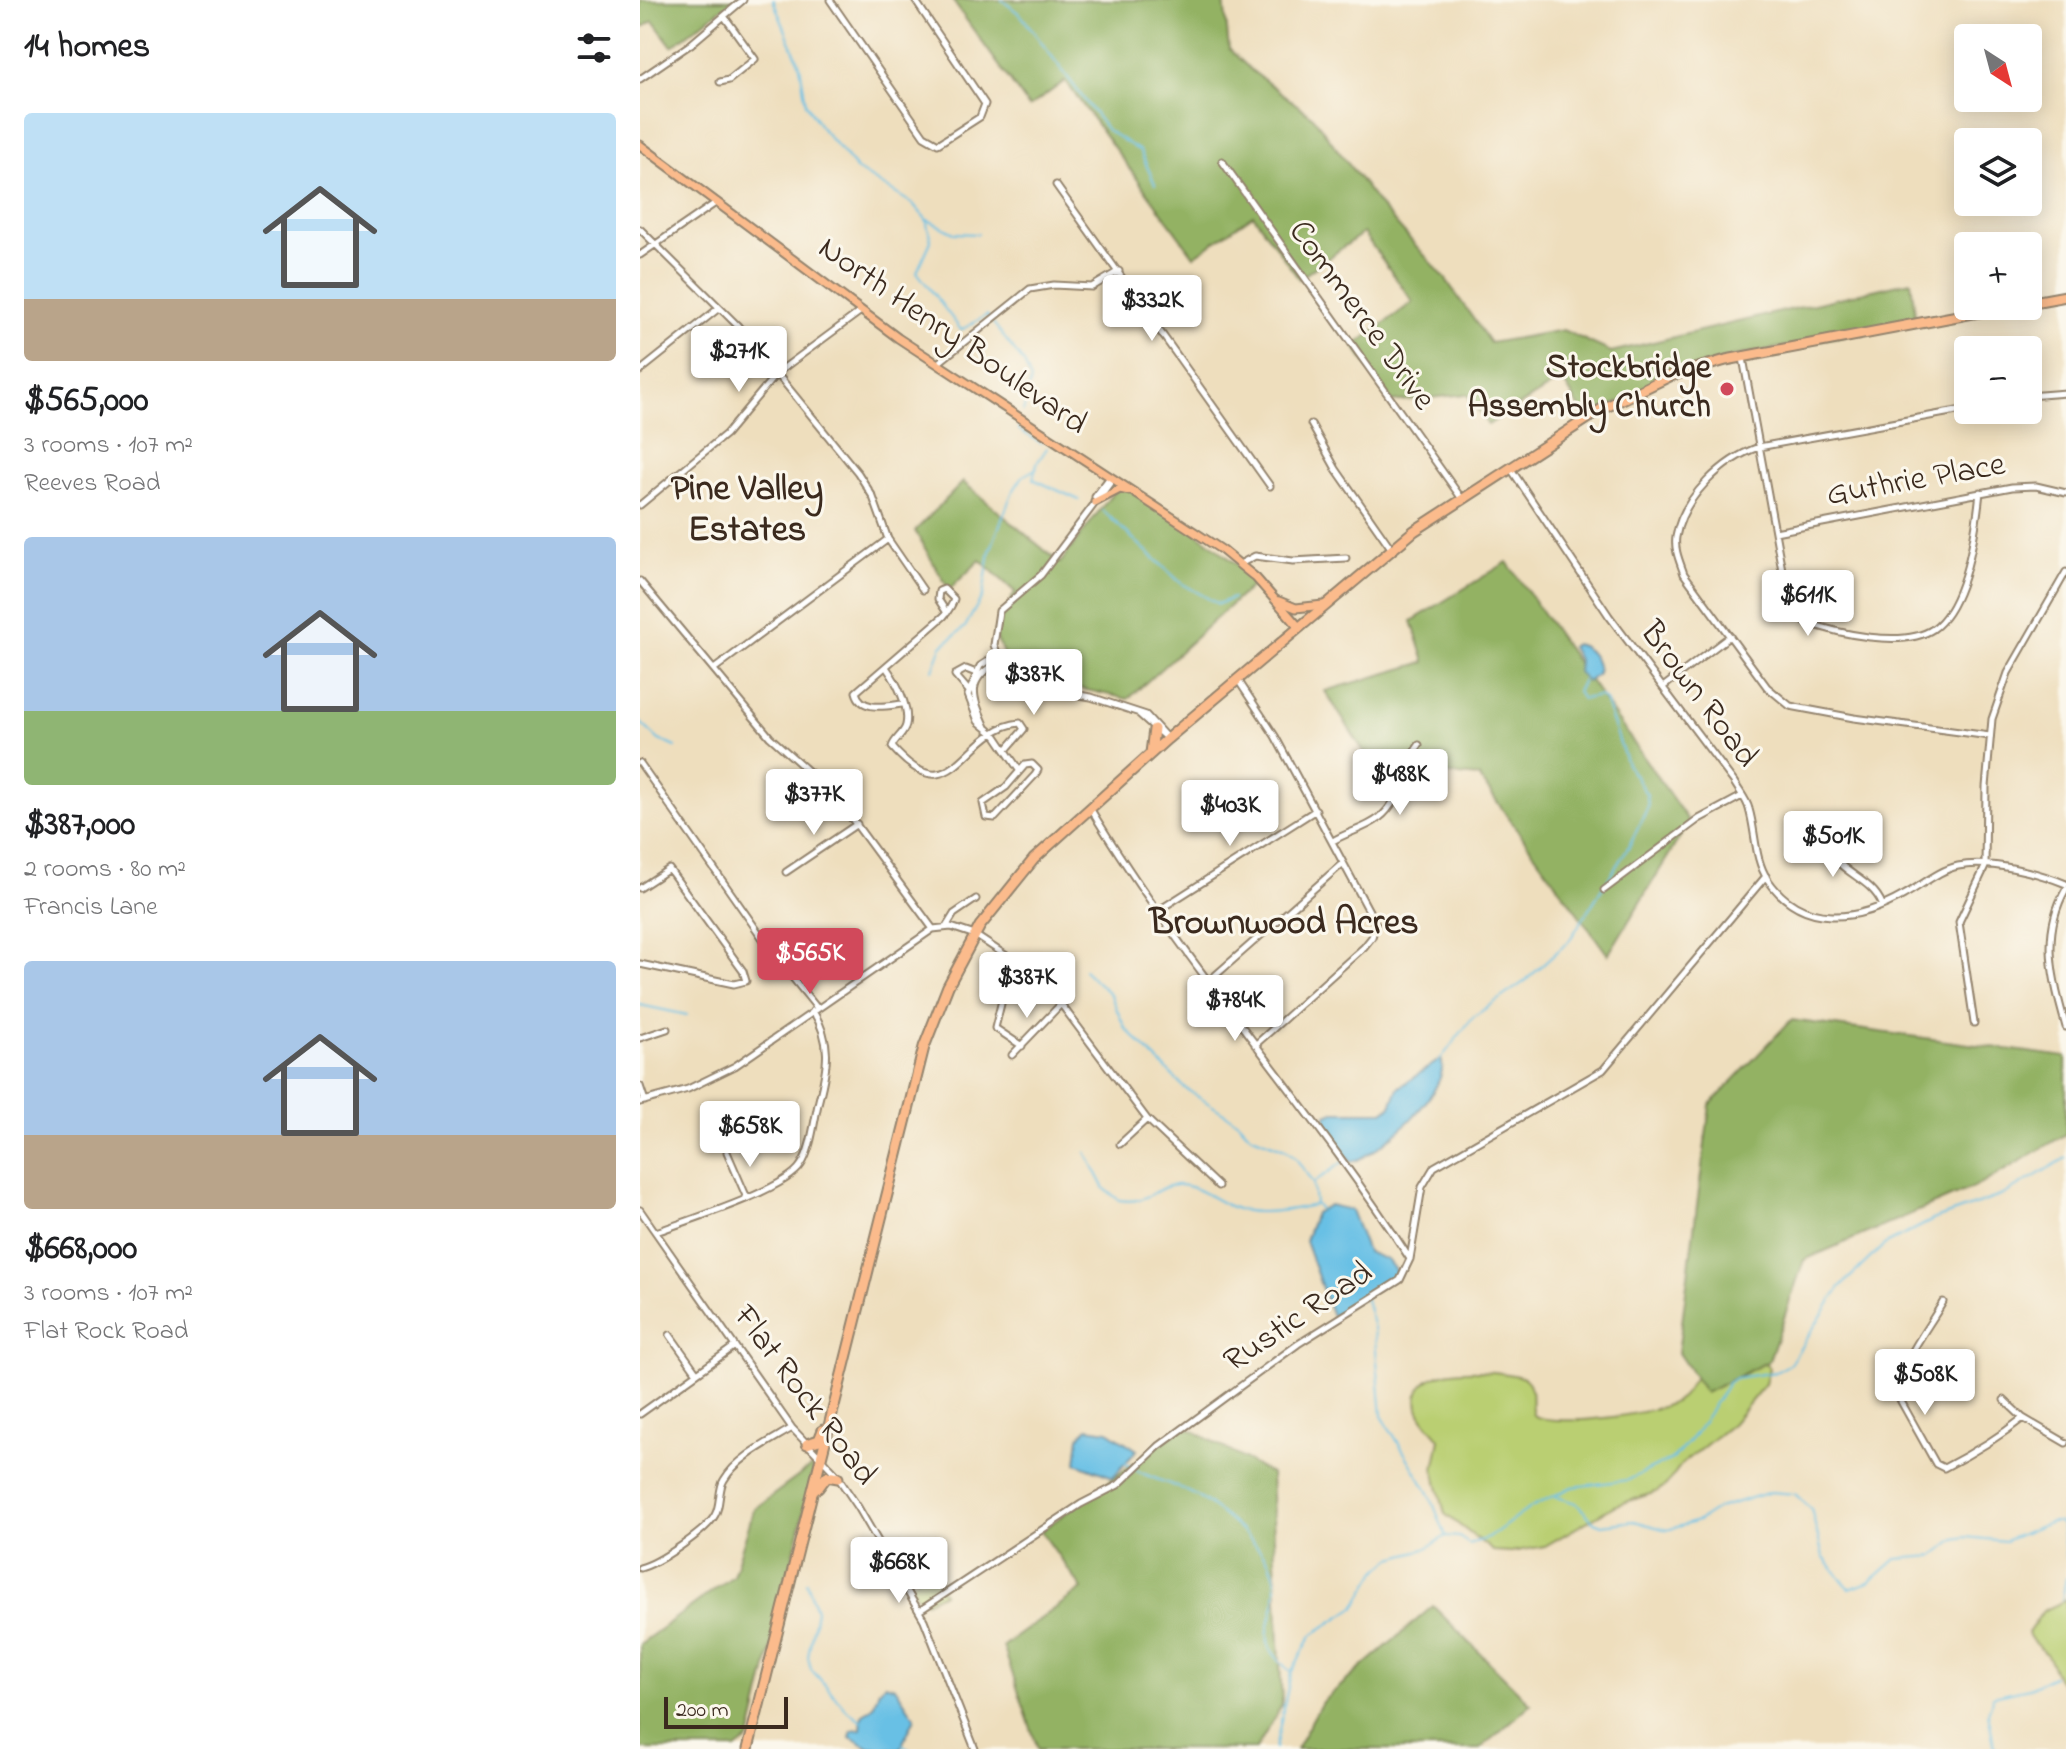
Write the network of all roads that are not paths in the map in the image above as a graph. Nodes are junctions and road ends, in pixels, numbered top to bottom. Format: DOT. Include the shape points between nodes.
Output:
graph roads {
  1 [pos="743,0"];
  2 [pos="830,0"];
  3 [pos="915,0"];
  4 [pos="724,16"];
  5 [pos="640,79"];
  6 [pos="720,82"];
  7 [pos="640,145"];
  8 [pos="1222,161"];
  9 [pos="1056,185"];
  10 [pos="717,202"];
  11 [pos="640,229"];
  12 [pos="654,244"];
  13 [pos="640,255"];
  14 [pos="1119,271"];
  15 [pos="2066,296"];
  16 [pos="2042,300"];
  17 [pos="719,308"];
  18 [pos="861,311"];
  19 [pos="1954,317"];
  20 [pos="1743,357"];
  21 [pos="938,363"];
  22 [pos="640,371"];
  23 [pos="777,373"];
  24 [pos="2066,393"];
  25 [pos="2042,395"];
  26 [pos="1954,412"];
  27 [pos="1311,424"];
  28 [pos="1759,447"];
  29 [pos="1511,469"];
  30 [pos="1112,478"];
  31 [pos="1270,486"];
  32 [pos="1133,492"];
  33 [pos="1980,492"];
  34 [pos="2066,493"];
  35 [pos="1462,499"];
  36 [pos="1095,502"];
  37 [pos="640,505"];
  38 [pos="1775,532"];
  39 [pos="888,539"];
  40 [pos="1391,548"];
  41 [pos="1346,558"];
  42 [pos="1240,564"];
  43 [pos="2066,572"];
  44 [pos="640,581"];
  45 [pos="923,590"];
  46 [pos="1273,597"];
  47 [pos="1323,605"];
  48 [pos="947,613"];
  49 [pos="1299,627"];
  50 [pos="1730,636"];
  51 [pos="998,659"];
  52 [pos="886,667"];
  53 [pos="714,669"];
  54 [pos="976,673"];
  55 [pos="1238,680"];
  56 [pos="1663,687"];
  57 [pos="968,690"];
  58 [pos="902,704"];
  59 [pos="1138,714"];
  60 [pos="986,728"];
  61 [pos="1154,729"];
  62 [pos="994,734"];
  63 [pos="1990,736"];
  64 [pos="1167,739"];
  65 [pos="1419,745"];
  66 [pos="1006,750"];
  67 [pos="1150,754"];
  68 [pos="640,763"];
  69 [pos="1019,770"];
  70 [pos="1742,796"];
  71 [pos="1090,808"];
  72 [pos="1316,810"];
  73 [pos="857,824"];
  74 [pos="1826,839"];
  75 [pos="1333,841"];
  76 [pos="1343,863"];
  77 [pos="1985,867"];
  78 [pos="786,872"];
  79 [pos="1766,876"];
  80 [pos="2066,886"];
  81 [pos="640,888"];
  82 [pos="1604,890"];
  83 [pos="976,899"];
  84 [pos="1882,904"];
  85 [pos="1159,910"];
  86 [pos="946,927"];
  87 [pos="933,929"];
  88 [pos="975,935"];
  89 [pos="640,964"];
  90 [pos="1209,981"];
  91 [pos="1062,1003"];
  92 [pos="1001,1004"];
  93 [pos="815,1010"];
  94 [pos="1974,1023"];
  95 [pos="2066,1027"];
  96 [pos="667,1029"];
  97 [pos="640,1038"];
  98 [pos="1255,1045"];
  99 [pos="1022,1046"];
  100 [pos="1012,1055"];
  101 [pos="640,1086"];
  102 [pos="643,1102"];
  103 [pos="1147,1119"];
  104 [pos="1120,1144"];
  105 [pos="727,1152"];
  106 [pos="1218,1186"];
  107 [pos="747,1198"];
  108 [pos="640,1210"];
  109 [pos="655,1232"];
  110 [pos="1410,1259"];
  111 [pos="1943,1302"];
  112 [pos="670,1335"];
  113 [pos="735,1346"];
  114 [pos="697,1373"];
  115 [pos="2004,1400"];
  116 [pos="640,1414"];
  117 [pos="2023,1418"];
  118 [pos="828,1424"];
  119 [pos="792,1428"];
  120 [pos="2066,1443"];
  121 [pos="807,1444"];
  122 [pos="821,1459"];
  123 [pos="838,1478"];
  124 [pos="809,1504"];
  125 [pos="640,1568"];
  126 [pos="919,1611"];
  127 [pos="748,1749"];
  128 [pos="975,1749"];
  1 -- 4 [label="street"];
  2 -- 3 [label="street" via="926,139 941,143 982,116 985,104"];
  4 -- 5 [label="street"];
  4 -- 6 [label="street" via="755,59"];
  7 -- 10 [label="main road, North Henry Boulevard"];
  8 -- 35 [label="street, Commerce Drive"];
  9 -- 14 [label="street"];
  10 -- 12 [label="street"];
  10 -- 18 [label="main road, North Henry Boulevard"];
  11 -- 12 [label="street"];
  12 -- 13 [label="street"];
  12 -- 17 [label="street"];
  14 -- 21 [label="street" via="1092,287 1030,289"];
  14 -- 31 [label="street"];
  15 -- 16 [label="highway"];
  17 -- 22 [label="street"];
  17 -- 23 [label="street"];
  18 -- 21 [label="main road, North Henry Boulevard"];
  18 -- 23 [label="street"];
  19 -- 20 [label="highway"];
  20 -- 28 [label="street"];
  20 -- 29 [label="highway" via="1681,373 1629,395"];
  21 -- 30 [label="main road, North Henry Boulevard"];
  23 -- 37 [label="street" via="726,434"];
  23 -- 39 [label="street" via="864,481"];
  24 -- 25 [label="street"];
  26 -- 28 [label="street"];
  27 -- 40 [label="street"];
  28 -- 38 [label="street"];
  28 -- 50 [label="street" via="1724,463 1684,516 1676,538 1684,574"];
  29 -- 35 [label="highway"];
  29 -- 56 [label="street, Brown Road"];
  30 -- 32 [label="main road, North Henry Boulevard"];
  30 -- 36 [label="street"];
  32 -- 36 [label="main road" via="1120,489"];
  32 -- 42 [label="main road, North Henry Boulevard"];
  33 -- 34 [label="street, Guthrie Place" via="2036,486"];
  33 -- 38 [label="street, Guthrie Place"];
  33 -- 38 [label="street" via="1971,555 1961,583 1942,619 1922,635 1868,636 1806,622 1784,581"];
  35 -- 40 [label="highway"];
  36 -- 51 [label="street" via="1041,575 999,611 994,635"];
  39 -- 45 [label="street"];
  39 -- 53 [label="street"];
  40 -- 47 [label="highway"];
  41 -- 42 [label="street" via="1293,561 1255,556"];
  42 -- 46 [label="main road, North Henry Boulevard"];
  43 -- 63 [label="street" via="2008,673"];
  44 -- 53 [label="street"];
  46 -- 47 [label="main road" via="1296,608"];
  46 -- 49 [label="main road, North Henry Boulevard"];
  47 -- 49 [label="highway"];
  48 -- 52 [label="street"];
  49 -- 55 [label="highway"];
  50 -- 56 [label="street"];
  50 -- 63 [label="street" via="1767,687 1790,706"];
  51 -- 54 [label="street"];
  51 -- 59 [label="street" via="1031,687 1091,697"];
  51 -- 60 [label="street" via="981,673 973,689"];
  52 -- 58 [label="street"];
  52 -- 58 [label="street" via="856,696 870,706"];
  53 -- 73 [label="street" via="770,737 833,793"];
  54 -- 57 [label="street"];
  54 -- 57 [label="street" via="963,670 955,675"];
  55 -- 64 [label="highway"];
  55 -- 72 [label="street"];
  56 -- 70 [label="street, Brown Road"];
  57 -- 60 [label="street" via="978,721"];
  58 -- 62 [label="street" via="906,724 892,747 926,774 950,770"];
  59 -- 61 [label="street"];
  59 -- 64 [label="street" via="1152,719"];
  60 -- 62 [label="street"];
  61 -- 64 [label="street"];
  61 -- 67 [label="highway"];
  62 -- 66 [label="street"];
  62 -- 66 [label="street" via="1014,723 1022,725 1019,738"];
  63 -- 77 [label="street"];
  64 -- 67 [label="highway"];
  65 -- 75 [label="street" via="1383,815"];
  66 -- 69 [label="street"];
  67 -- 71 [label="highway"];
  68 -- 93 [label="street"];
  69 -- 69 [label="street" via="1028,764 1038,770 995,818 986,817 983,803"];
  70 -- 79 [label="street, Brown Road"];
  70 -- 82 [label="street" via="1699,819"];
  71 -- 85 [label="street"];
  71 -- 88 [label="highway" via="1011,884"];
  72 -- 75 [label="street"];
  72 -- 85 [label="street"];
  73 -- 78 [label="street"];
  73 -- 87 [label="street"];
  74 -- 84 [label="street" via="1833,859 1871,888"];
  75 -- 76 [label="street"];
  76 -- 90 [label="street"];
  76 -- 98 [label="street" via="1373,916 1374,933"];
  77 -- 80 [label="street, Brown Road" via="2051,878"];
  77 -- 84 [label="street, Brown Road" via="1961,865 1942,871"];
  77 -- 94 [label="street" via="1959,922"];
  79 -- 84 [label="street, Brown Road" via="1792,905 1813,915 1835,916"];
  79 -- 110 [label="street, Rustic Road" via="1603,1070 1434,1167 1422,1187"];
  80 -- 95 [label="street" via="2056,906 2049,949"];
  81 -- 89 [label="street" via="669,869 746,981 734,984"];
  83 -- 86 [label="street"];
  85 -- 90 [label="street"];
  86 -- 87 [label="street"];
  86 -- 88 [label="street"];
  87 -- 93 [label="street"];
  88 -- 91 [label="street" via="1031,970"];
  88 -- 118 [label="highway" via="924,1047"];
  90 -- 98 [label="street"];
  91 -- 99 [label="street"];
  91 -- 103 [label="street"];
  92 -- 99 [label="street" via="995,1028"];
  93 -- 102 [label="street" via="720,1074"];
  93 -- 107 [label="street" via="829,1053 806,1155 796,1172"];
  96 -- 97 [label="street"];
  98 -- 110 [label="street" via="1335,1148"];
  99 -- 100 [label="street"];
  101 -- 102 [label="street"];
  103 -- 104 [label="street"];
  103 -- 106 [label="street"];
  105 -- 107 [label="street"];
  107 -- 109 [label="street"];
  108 -- 109 [label="street, Flat Rock Road"];
  109 -- 113 [label="street, Flat Rock Road"];
  110 -- 126 [label="street, Rustic Road" via="1400,1280 1298,1344 1159,1446 1118,1485"];
  111 -- 117 [label="street" via="1898,1385 1900,1402 1936,1464 1944,1468 1965,1457"];
  112 -- 114 [label="street"];
  113 -- 114 [label="street"];
  113 -- 119 [label="street, Flat Rock Road"];
  114 -- 116 [label="street"];
  115 -- 117 [label="street"];
  117 -- 120 [label="street"];
  118 -- 121 [label="highway" via="819,1440"];
  118 -- 122 [label="highway"];
  119 -- 121 [label="street, Flat Rock Road"];
  119 -- 125 [label="street" via="722,1481 710,1521"];
  121 -- 122 [label="street, Flat Rock Road"];
  122 -- 123 [label="street, Flat Rock Road"];
  122 -- 124 [label="highway"];
  123 -- 124 [label="highway" via="820,1481"];
  123 -- 126 [label="street, Flat Rock Road"];
  124 -- 127 [label="highway"];
  126 -- 128 [label="street, Flat Rock Road"];
}
